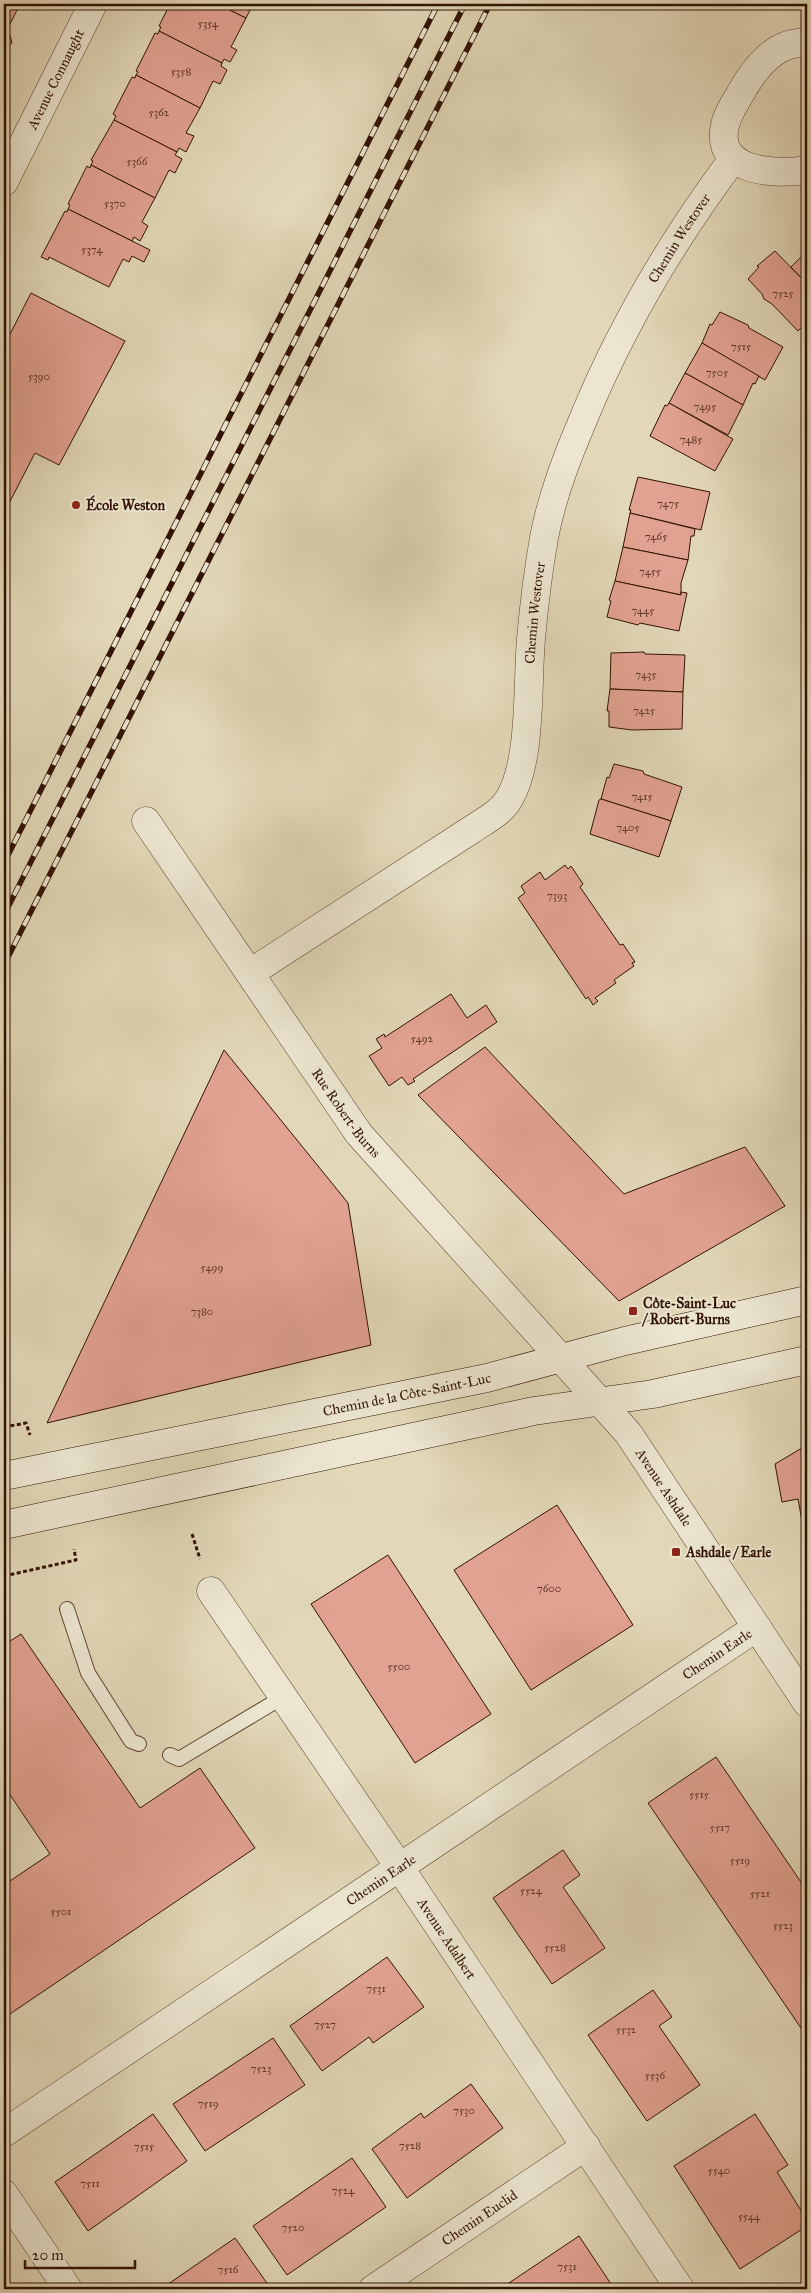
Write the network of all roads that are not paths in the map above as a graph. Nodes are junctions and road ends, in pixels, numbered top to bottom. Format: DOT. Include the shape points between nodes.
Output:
graph roads {
  1 [pos="93,4"];
  2 [pos="807,43"];
  3 [pos="733,159"];
  4 [pos="807,170"];
  5 [pos="4,182"];
  6 [pos="146,821"];
  7 [pos="250,973"];
  8 [pos="807,1300"];
  9 [pos="561,1359"];
  10 [pos="807,1360"];
  11 [pos="580,1379"];
  12 [pos="602,1402"];
  13 [pos="4,1476"];
  14 [pos="4,1525"];
  15 [pos="211,1590"];
  16 [pos="67,1609"];
  17 [pos="757,1627"];
  18 [pos="283,1697"];
  19 [pos="807,1703"];
  20 [pos="139,1744"];
  21 [pos="170,1755"];
  22 [pos="400,1868"];
  23 [pos="4,2133"];
  24 [pos="586,2146"];
  25 [pos="4,2194"];
  26 [pos="68,2289"];
  27 [pos="373,2289"];
  28 [pos="680,2289"];
  1 -- 5 [label="street, Avenue Connaught"];
  2 -- 3 [label="street" via="781,47 753,73 729,113 724,130 725,144"];
  3 -- 4 [label="street" via="768,172"];
  3 -- 7 [label="street, Chemin Westover" via="636,306 606,364 570,450 545,536 532,630 520,770 509,800 471,830"];
  6 -- 7 [label="street, Rue Robert-Burns"];
  7 -- 9 [label="street, Rue Robert-Burns" via="359,1134"];
  8 -- 9 [label="street, Chemin de la Côte-Saint-Luc" via="625,1341"];
  9 -- 11 [label="street, Rue Robert-Burns"];
  9 -- 13 [label="street, Chemin de la Côte-Saint-Luc" via="487,1378"];
  10 -- 12 [label="street" via="654,1394"];
  11 -- 12 [label="street, Avenue Ashdale"];
  12 -- 14 [label="street" via="534,1411"];
  12 -- 17 [label="street, Avenue Ashdale" via="628,1433"];
  15 -- 18 [label="street, Avenue Adalbert"];
  16 -- 20 [label="lane" via="88,1673 131,1741"];
  17 -- 19 [label="street, Avenue Ashdale"];
  17 -- 22 [label="street, Chemin Earle"];
  18 -- 21 [label="lane" via="180,1758"];
  18 -- 22 [label="street, Avenue Adalbert"];
  22 -- 23 [label="street, Chemin Earle"];
  22 -- 24 [label="street, Avenue Adalbert"];
  24 -- 27 [label="street, Chemin Euclid"];
  24 -- 28 [label="street, Avenue Adalbert"];
  25 -- 26 [label="street"];
}
